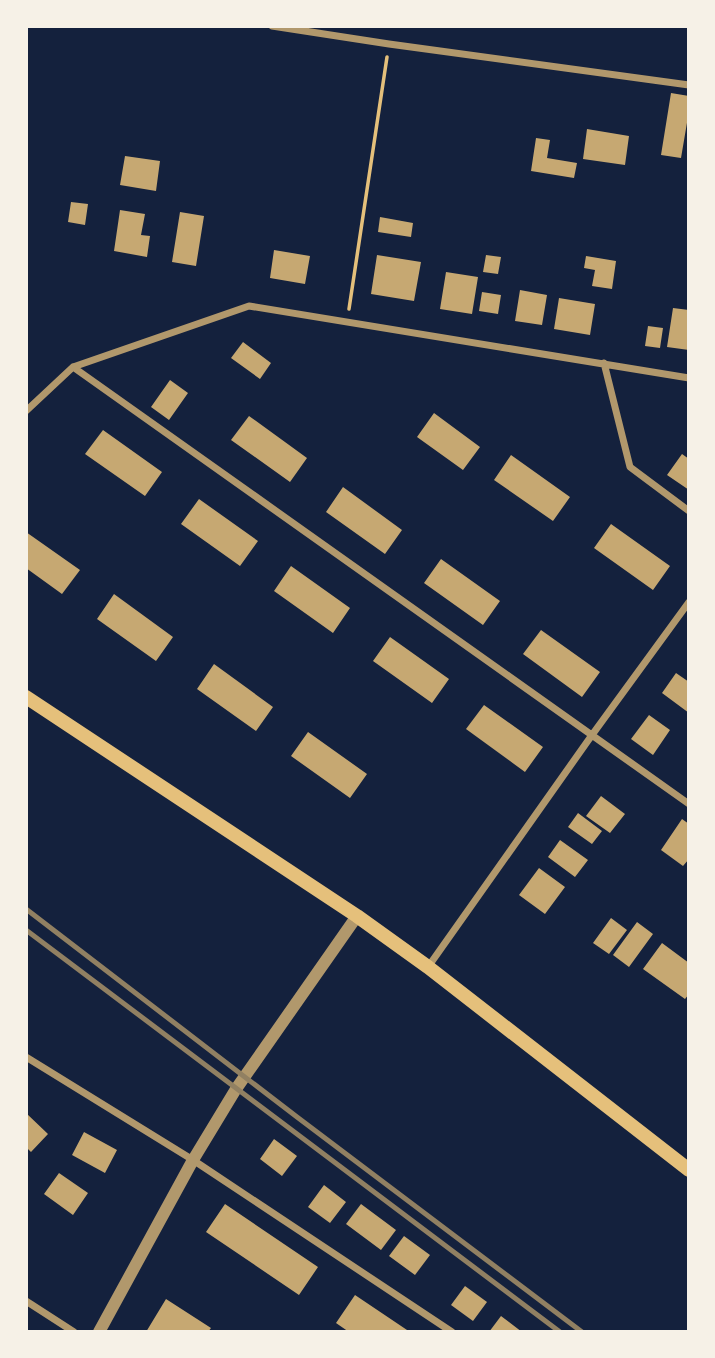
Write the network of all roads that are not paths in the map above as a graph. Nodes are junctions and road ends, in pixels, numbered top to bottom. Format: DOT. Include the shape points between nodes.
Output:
graph roads {
  1 [pos="272,26"];
  2 [pos="689,85"];
  3 [pos="604,363"];
  4 [pos="74,367"];
  5 [pos="689,378"];
  6 [pos="26,411"];
  7 [pos="689,512"];
  8 [pos="689,602"];
  9 [pos="26,697"];
  10 [pos="592,735"];
  11 [pos="689,804"];
  12 [pos="357,916"];
  13 [pos="428,967"];
  14 [pos="26,1057"];
  15 [pos="193,1160"];
  16 [pos="689,1170"];
  17 [pos="26,1301"];
  18 [pos="74,1332"];
  19 [pos="99,1332"];
  20 [pos="452,1332"];
  1 -- 2 [label="street"];
  3 -- 4 [label="street" via="249,306"];
  3 -- 5 [label="street"];
  3 -- 7 [label="street" via="630,467"];
  4 -- 6 [label="street"];
  4 -- 10 [label="street"];
  8 -- 10 [label="street"];
  9 -- 12 [label="main road"];
  10 -- 11 [label="street"];
  10 -- 13 [label="street"];
  12 -- 13 [label="main road"];
  12 -- 15 [label="street"];
  13 -- 16 [label="main road"];
  14 -- 15 [label="street"];
  15 -- 19 [label="street"];
  15 -- 20 [label="street"];
  17 -- 18 [label="street"];
}
